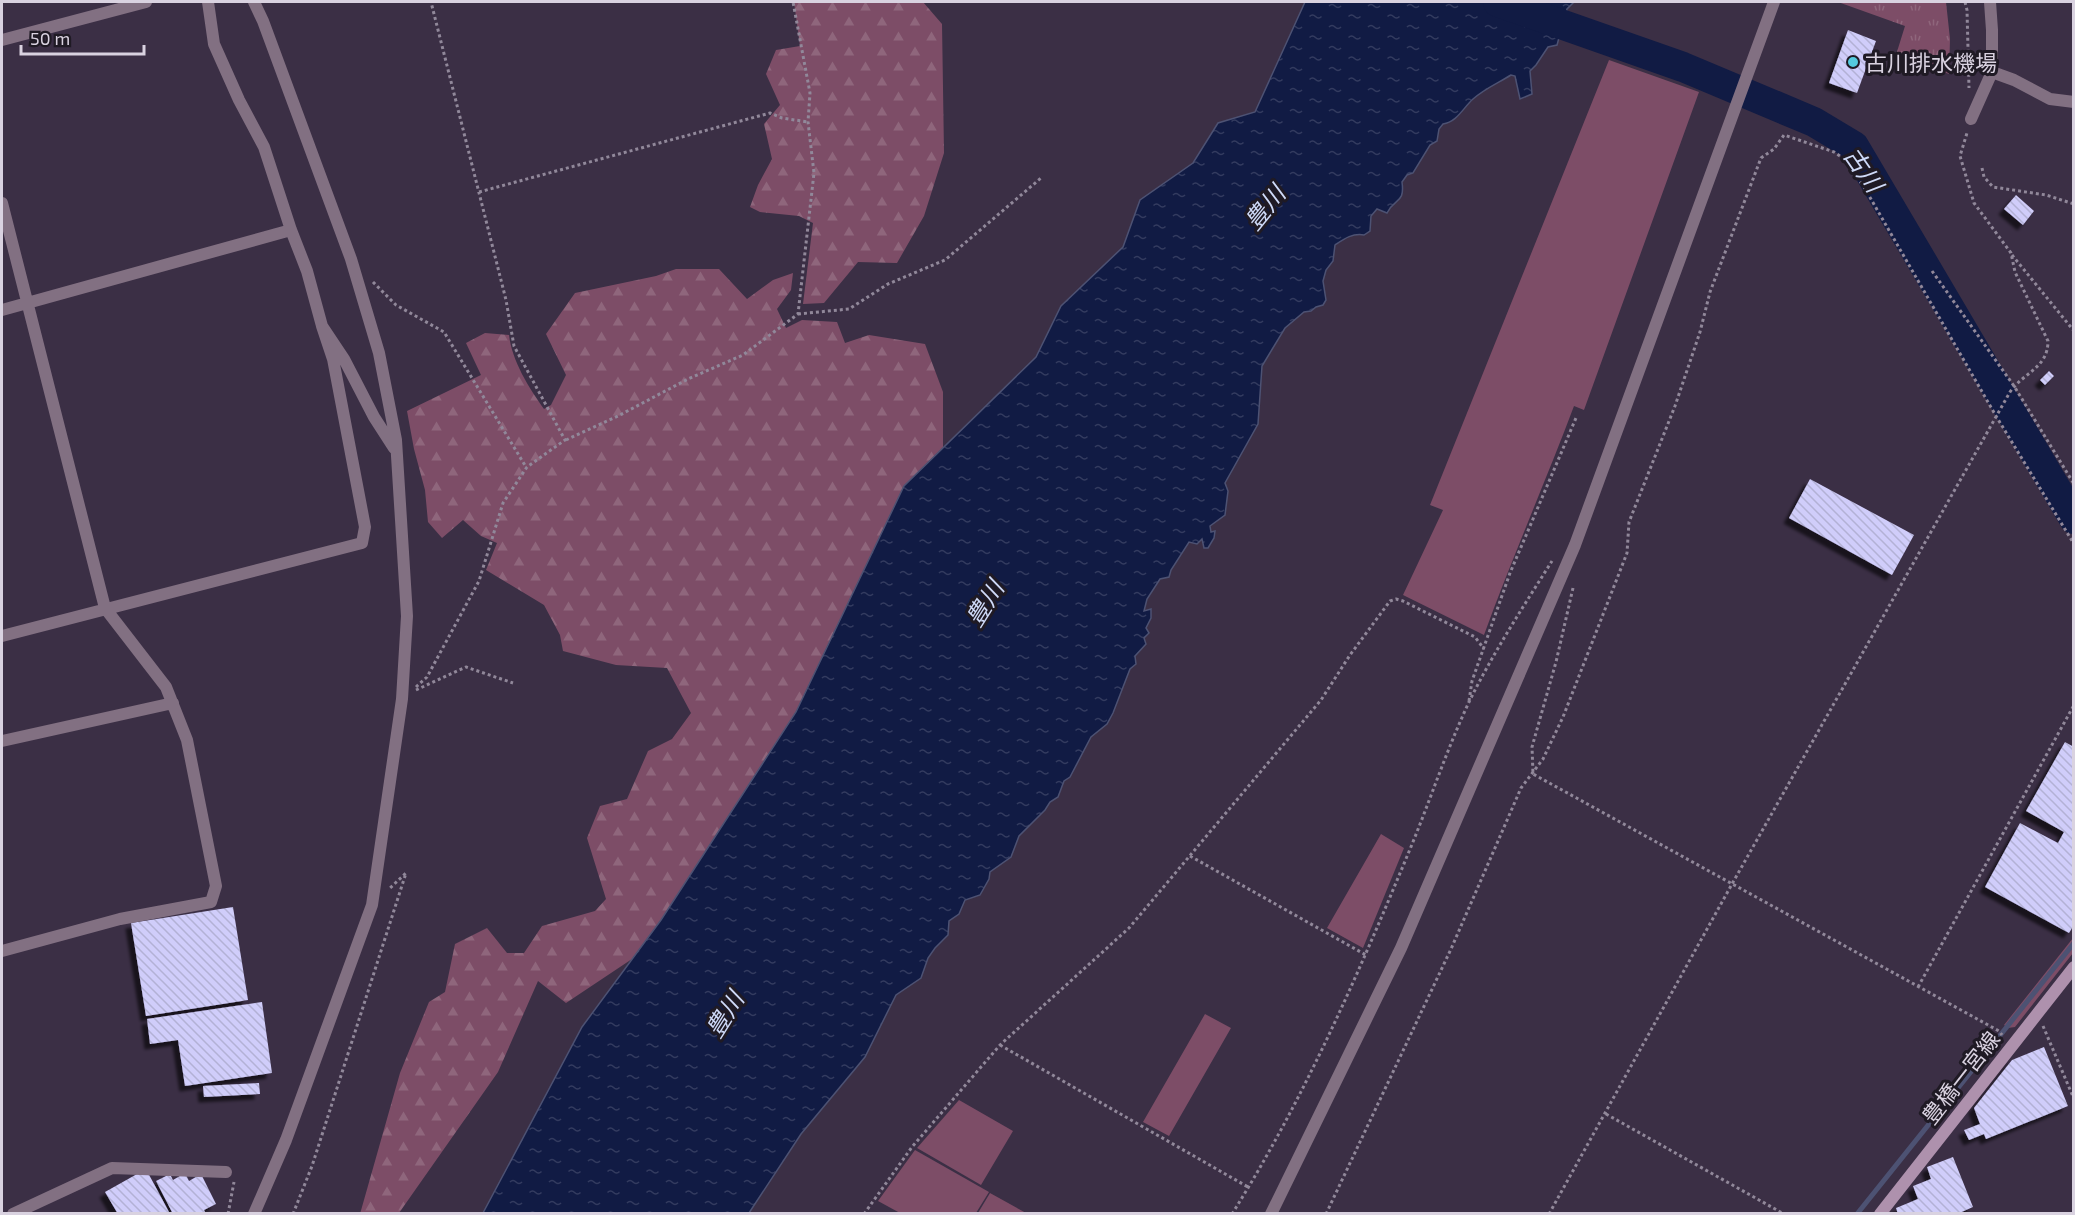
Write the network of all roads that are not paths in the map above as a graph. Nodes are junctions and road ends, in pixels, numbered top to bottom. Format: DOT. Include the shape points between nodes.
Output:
graph roads {
  1 [pos="146,2"];
  2 [pos="208,2"];
  3 [pos="254,2"];
  4 [pos="1774,2"];
  5 [pos="1990,2"];
  6 [pos="2,40"];
  7 [pos="1992,72"];
  8 [pos="2073,102"];
  9 [pos="1971,119"];
  10 [pos="2,203"];
  11 [pos="291,230"];
  12 [pos="26,304"];
  13 [pos="2,310"];
  14 [pos="322,326"];
  15 [pos="396,450"];
  16 [pos="105,608"];
  17 [pos="2,636"];
  18 [pos="173,703"];
  19 [pos="2,741"];
  20 [pos="2,951"];
  21 [pos="2073,967"];
  22 [pos="226,1172"];
  23 [pos="13,1214"];
  24 [pos="254,1214"];
  25 [pos="1271,1214"];
  26 [pos="1880,1214"];
  1 -- 6 [label="street"];
  2 -- 11 [label="street" via="214,44 264,147"];
  3 -- 15 [label="street" via="351,259 379,352"];
  4 -- 25 [label="street" via="1575,545 1401,948"];
  5 -- 7 [label="street"];
  7 -- 8 [label="street" via="2050,99"];
  7 -- 9 [label="street"];
  10 -- 12 [label="street"];
  11 -- 12 [label="street"];
  11 -- 14 [label="street"];
  12 -- 13 [label="street"];
  12 -- 16 [label="street"];
  14 -- 15 [label="street"];
  14 -- 16 [label="street" via="333,358 361,505 365,527 362,543"];
  15 -- 24 [label="street" via="406,640 402,699 372,905 286,1140"];
  16 -- 17 [label="street"];
  16 -- 18 [label="street" via="166,687"];
  18 -- 19 [label="street"];
  18 -- 20 [label="street" via="187,740 214,874 216,886 211,902 120,919"];
  21 -- 26 [label="main road, 豊橋一宮線"];
  22 -- 23 [label="street" via="112,1168"];
}
